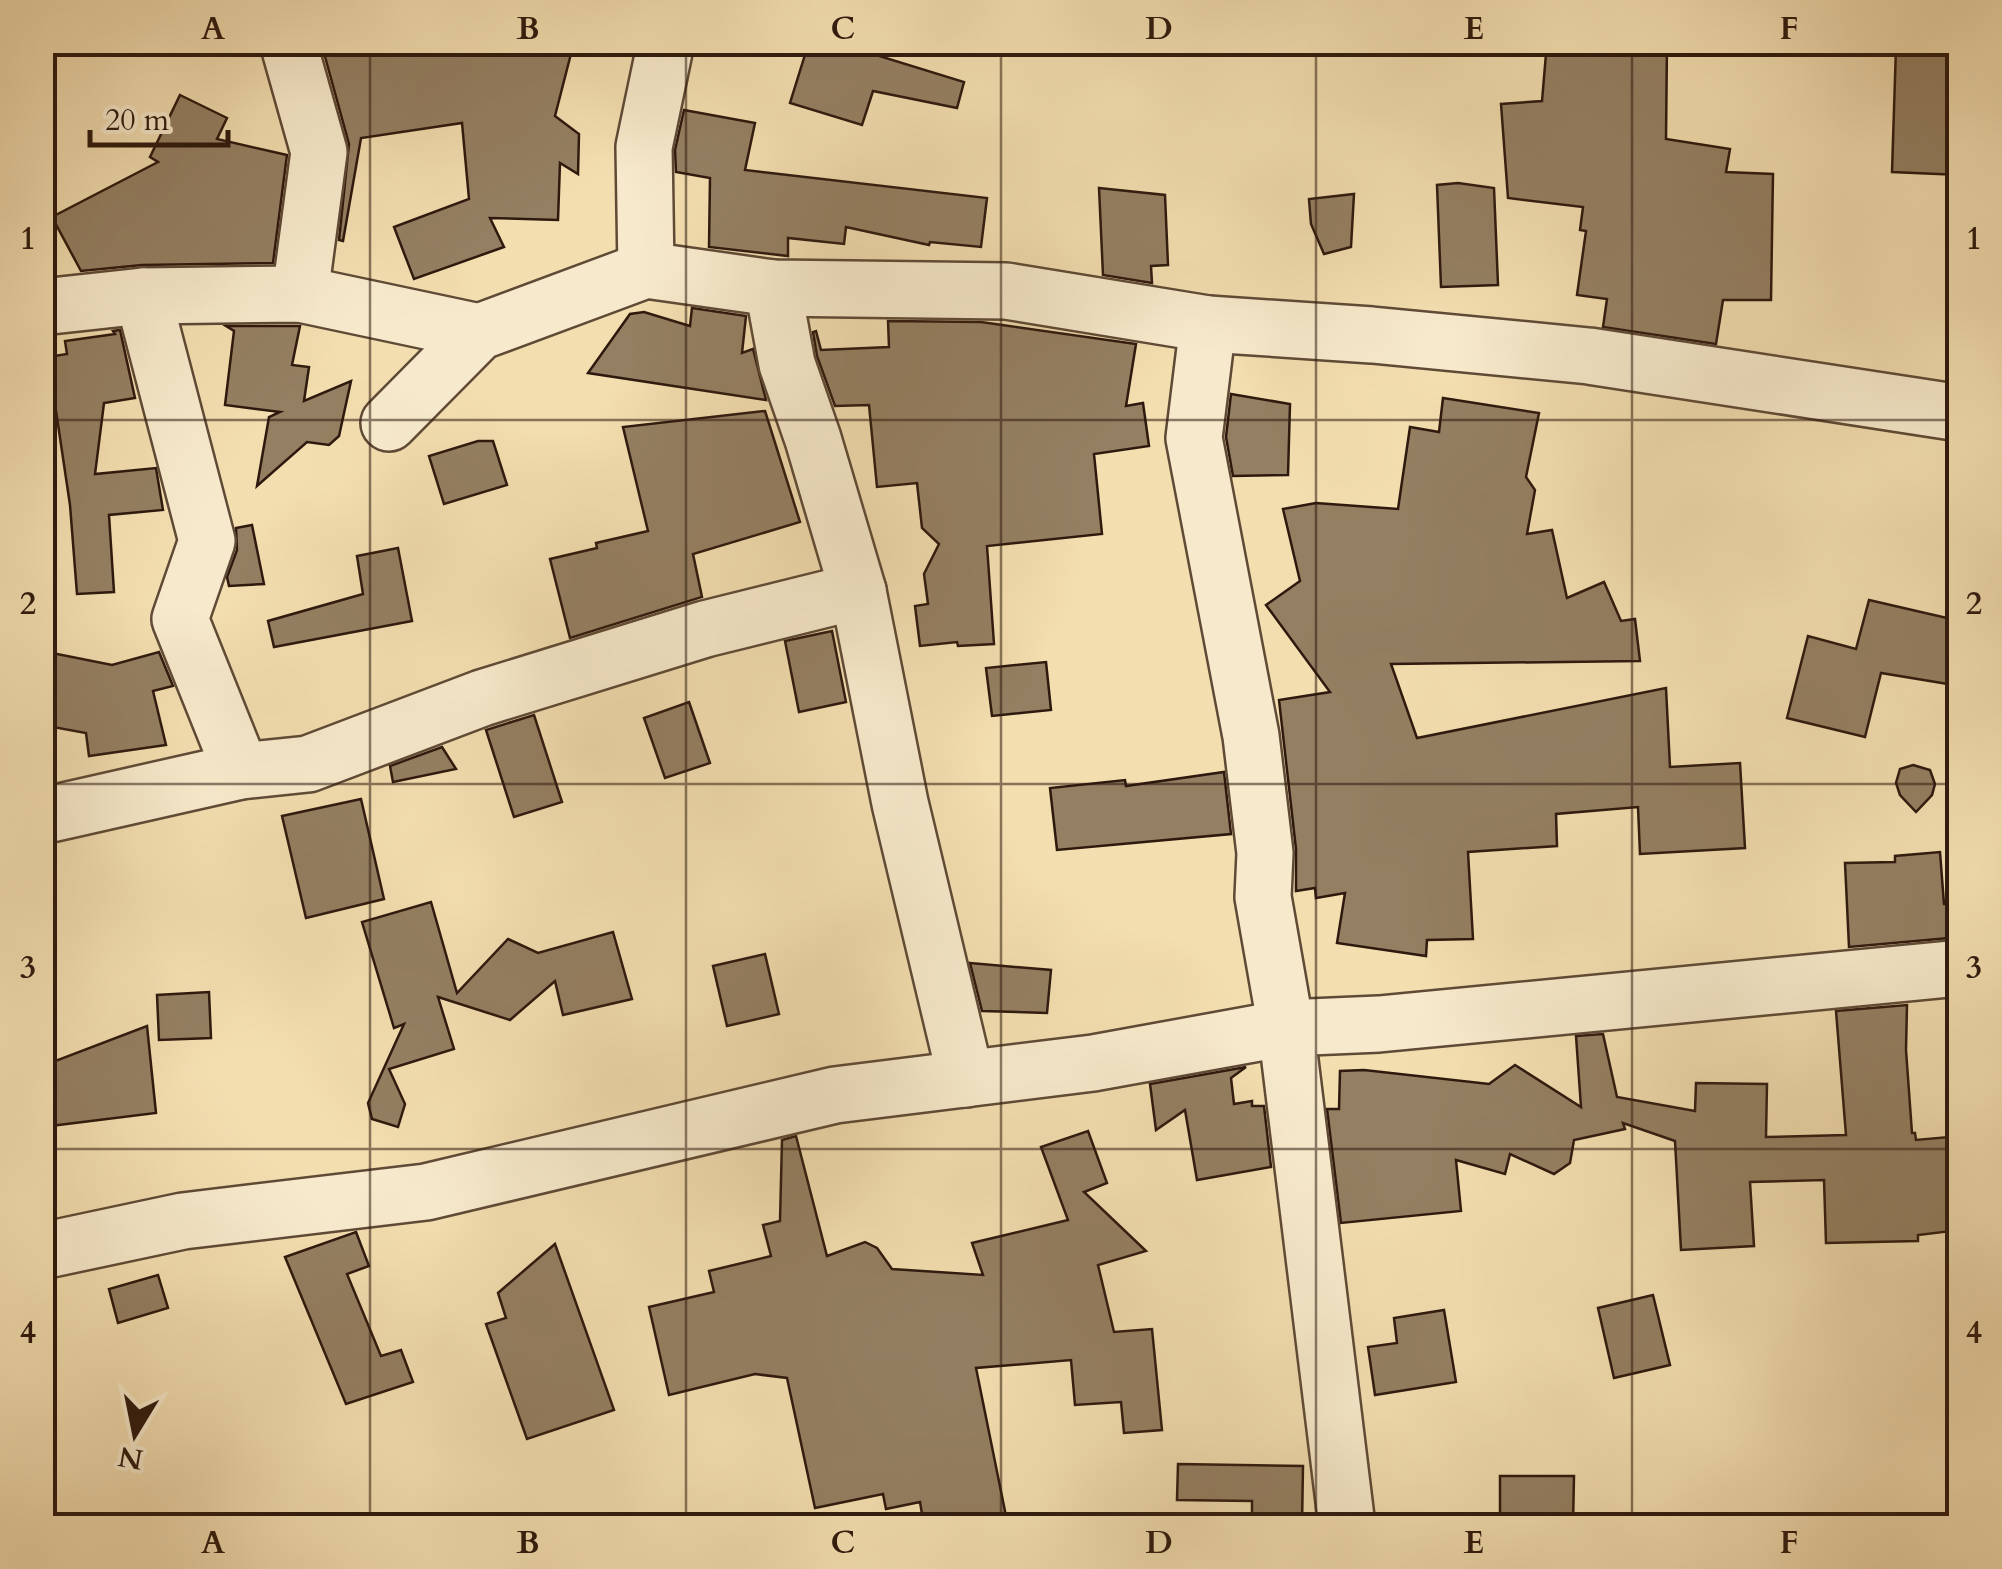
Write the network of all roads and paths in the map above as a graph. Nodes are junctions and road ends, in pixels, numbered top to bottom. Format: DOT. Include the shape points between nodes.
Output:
graph roads {
  1 [pos="288,42"];
  2 [pos="666,42"];
  3 [pos="646,270"];
  4 [pos="772,288"];
  5 [pos="300,294"];
  6 [pos="143,296"];
  7 [pos="42,307"];
  8 [pos="1208,324"];
  9 [pos="479,332"];
  10 [pos="1960,413"];
  11 [pos="390,424"];
  12 [pos="858,591"];
  13 [pos="242,771"];
  14 [pos="42,816"];
  15 [pos="1960,968"];
  16 [pos="1286,1028"];
  17 [pos="966,1079"];
  18 [pos="42,1251"];
  19 [pos="1347,1526"];
  1 -- 5 [label="street" via="318,152"];
  2 -- 3 [label="street" via="644,147"];
  3 -- 4 [label="street"];
  3 -- 9 [label="street"];
  4 -- 8 [label="street" via="1006,290"];
  4 -- 12 [label="street" via="786,364"];
  5 -- 6 [label="street"];
  5 -- 9 [label="street"];
  6 -- 7 [label="street"];
  6 -- 13 [label="street" via="207,541 180,619"];
  8 -- 10 [label="street" via="1589,356"];
  8 -- 16 [label="street" via="1194,438 1251,736 1265,853 1262,898"];
  9 -- 11 [label="street"];
  12 -- 13 [label="street" via="706,629 482,698 308,764"];
  12 -- 17 [label="street"];
  13 -- 14 [label="street"];
  15 -- 16 [label="street"];
  16 -- 17 [label="street" via="1094,1064"];
  16 -- 19 [label="street"];
  17 -- 18 [label="street" via="835,1095 426,1192 183,1221"];
}
